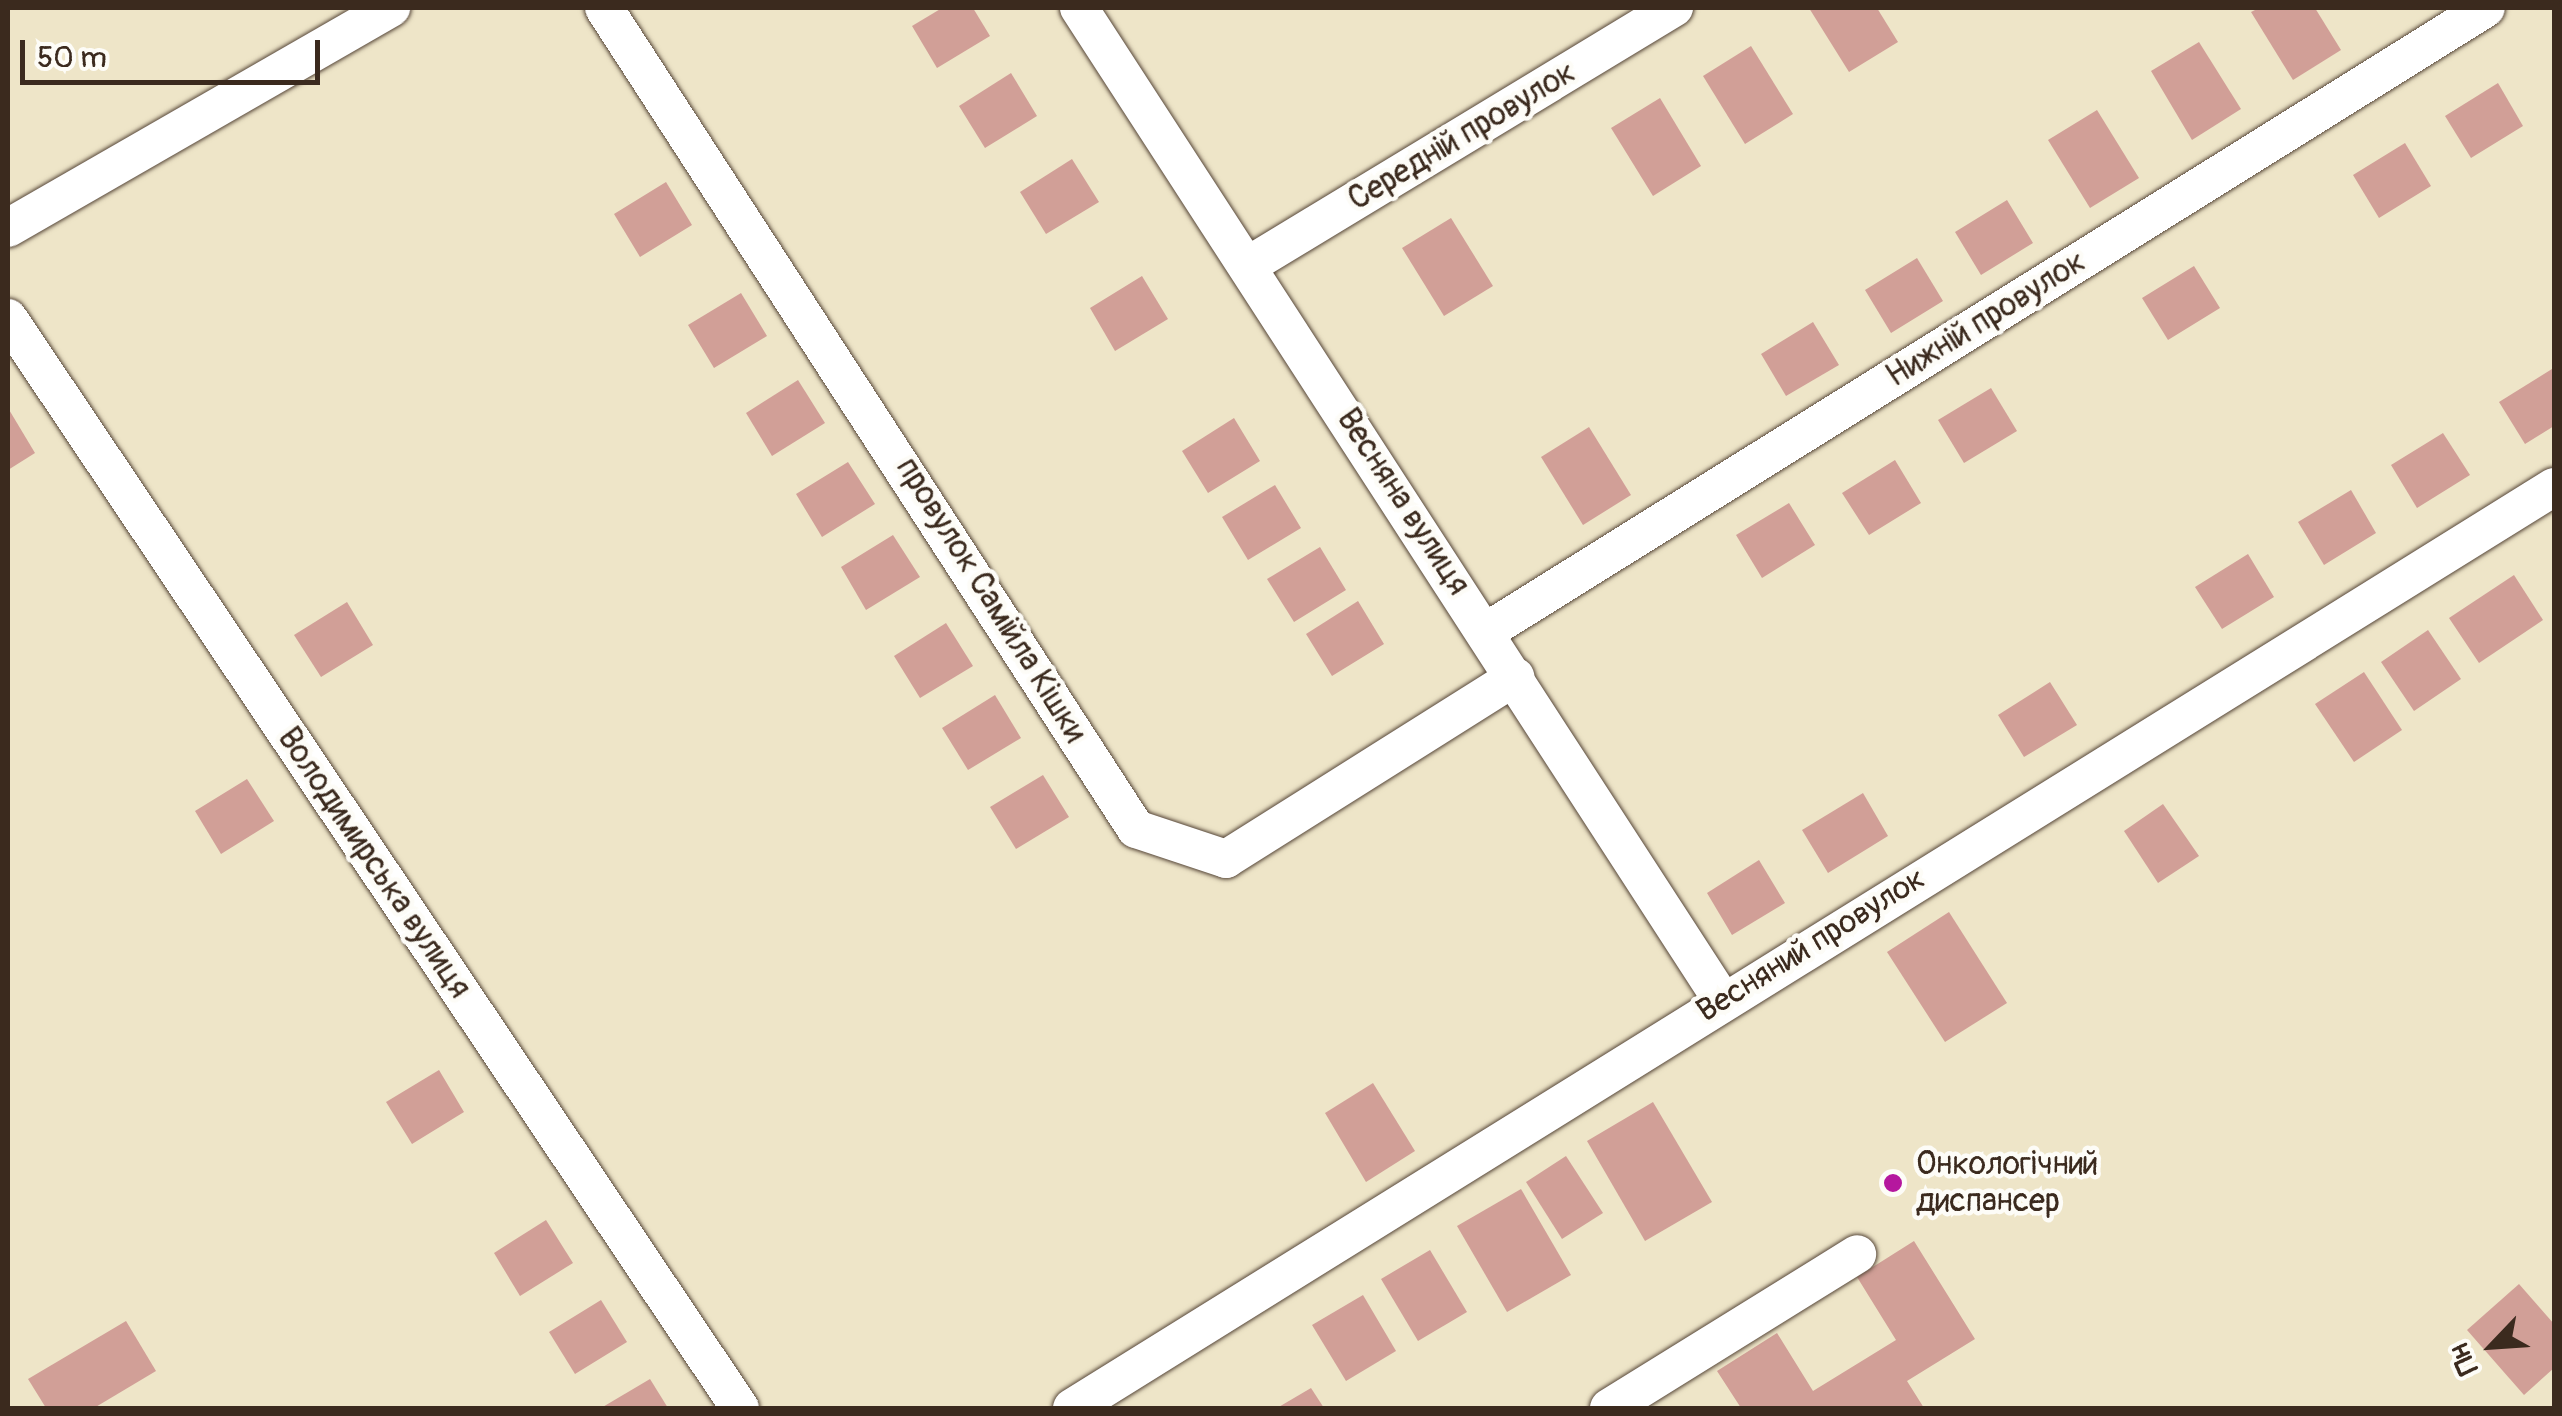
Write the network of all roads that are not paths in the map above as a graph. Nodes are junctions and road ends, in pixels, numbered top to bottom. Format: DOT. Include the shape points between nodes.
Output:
graph roads {
  1 [pos="391,8"];
  2 [pos="604,8"];
  3 [pos="1079,8"];
  4 [pos="1674,8"];
  5 [pos="2486,8"];
  6 [pos="8,228"];
  7 [pos="1249,265"];
  8 [pos="8,318"];
  9 [pos="2554,487"];
  10 [pos="1487,631"];
  11 [pos="1516,677"];
  12 [pos="1722,1000"];
  13 [pos="1857,1254"];
  14 [pos="740,1408"];
  15 [pos="1072,1408"];
  16 [pos="1609,1408"];
  1 -- 6 [label="street"];
  2 -- 11 [label="street, провулок Самійла Кішки" via="1136,828 1226,860"];
  3 -- 7 [label="street, Весняна вулиця"];
  4 -- 7 [label="street, Середній провулок"];
  5 -- 10 [label="street, Нижній провулок"];
  7 -- 10 [label="street, Весняна вулиця"];
  8 -- 14 [label="street, Володимирська вулиця"];
  9 -- 12 [label="street, Весняний провулок"];
  10 -- 11 [label="street, Весняна вулиця"];
  11 -- 12 [label="street, Весняна вулиця"];
  12 -- 15 [label="street, Весняний провулок"];
  13 -- 16 [label="street"];
}
